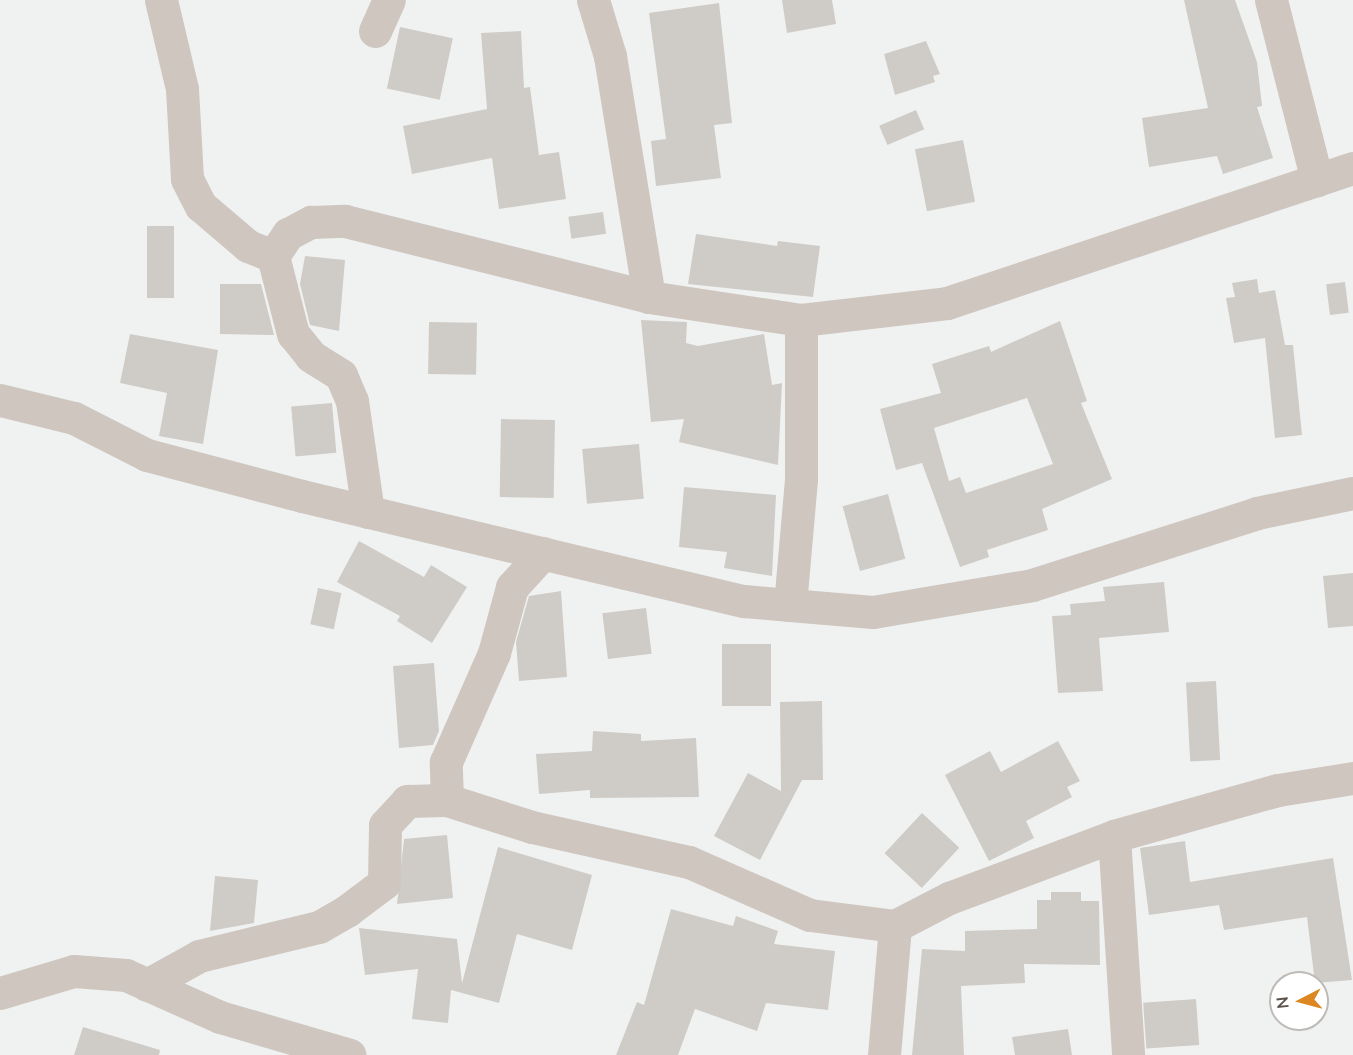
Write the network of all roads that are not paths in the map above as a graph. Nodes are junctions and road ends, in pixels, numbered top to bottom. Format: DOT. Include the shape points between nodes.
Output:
graph roads {
  1 [pos="161,0"];
  2 [pos="389,0"];
  3 [pos="593,0"];
  4 [pos="1271,0"];
  5 [pos="375,32"];
  6 [pos="1353,168"];
  7 [pos="1317,180"];
  8 [pos="273,256"];
  9 [pos="649,297"];
  10 [pos="801,320"];
  11 [pos="0,400"];
  12 [pos="1353,493"];
  13 [pos="368,512"];
  14 [pos="543,553"];
  15 [pos="790,605"];
  16 [pos="1353,778"];
  17 [pos="447,800"];
  18 [pos="1114,836"];
  19 [pos="895,926"];
  20 [pos="147,985"];
  21 [pos="0,993"];
  22 [pos="350,1055"];
  23 [pos="884,1055"];
  24 [pos="1128,1055"];
  1 -- 8 [label="street" via="182,89 187,179 201,206 248,246"];
  2 -- 5 [label="street"];
  3 -- 9 [label="street" via="610,56"];
  4 -- 7 [label="street"];
  6 -- 7 [label="street"];
  7 -- 10 [label="street" via="957,301"];
  8 -- 9 [label="street" via="288,234 311,222 345,221"];
  8 -- 13 [label="street" via="293,334 311,356 341,375 352,401"];
  9 -- 10 [label="street"];
  10 -- 15 [label="street" via="801,479"];
  11 -- 13 [label="street" via="74,418 147,454"];
  12 -- 15 [label="street" via="1257,513 1032,585 873,612"];
  13 -- 14 [label="street"];
  14 -- 15 [label="street" via="744,601"];
  14 -- 17 [label="street" via="512,587 494,653 446,762"];
  16 -- 18 [label="street" via="1278,790"];
  17 -- 19 [label="street" via="532,827 688,862 810,915"];
  17 -- 20 [label="street" via="408,801 385,825 384,883 348,910 319,927 199,956"];
  18 -- 19 [label="street" via="949,898"];
  18 -- 24 [label="street"];
  19 -- 23 [label="street"];
  20 -- 21 [label="street" via="126,975 74,971"];
  20 -- 22 [label="street" via="220,1017"];
}
